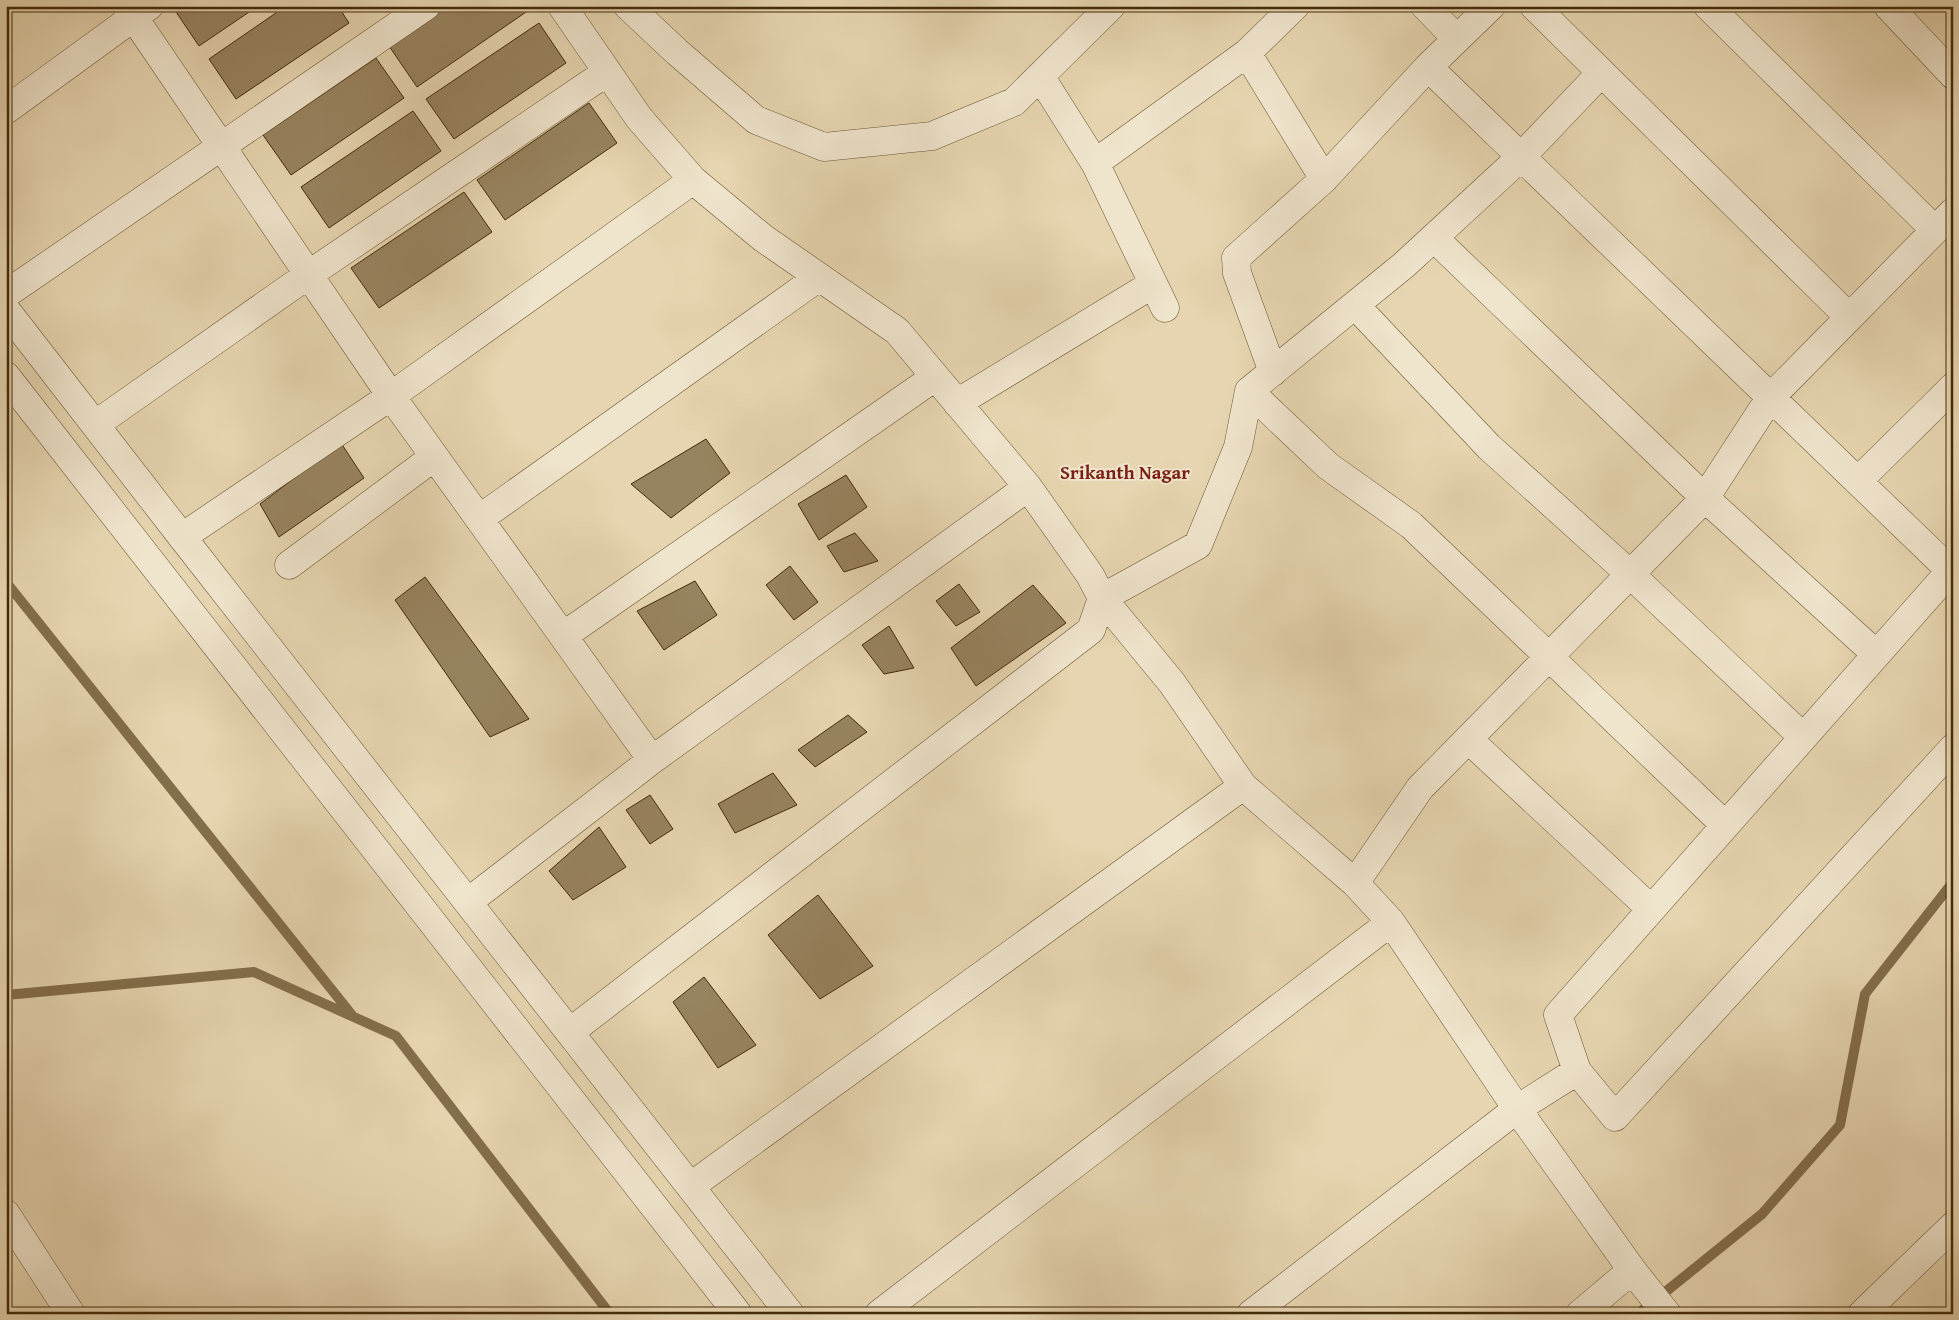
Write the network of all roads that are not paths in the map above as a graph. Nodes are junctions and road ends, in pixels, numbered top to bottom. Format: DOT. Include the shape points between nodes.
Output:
graph roads {
  1 [pos="426,6"];
  2 [pos="562,6"];
  3 [pos="628,6"];
  4 [pos="1111,6"];
  5 [pos="1295,6"];
  6 [pos="1425,6"];
  7 [pos="1491,6"];
  8 [pos="1534,6"];
  9 [pos="1708,6"];
  10 [pos="1888,6"];
  11 [pos="136,10"];
  12 [pos="1457,39"];
  13 [pos="1247,52"];
  14 [pos="1428,67"];
  15 [pos="607,72"];
  16 [pos="1601,72"];
  17 [pos="1953,75"];
  18 [pos="1040,76"];
  19 [pos="6,110"];
  20 [pos="221,146"];
  21 [pos="1521,157"];
  22 [pos="1095,163"];
  23 [pos="1324,179"];
  24 [pos="693,180"];
  25 [pos="1944,221"];
  26 [pos="1434,238"];
  27 [pos="308,275"];
  28 [pos="819,277"];
  29 [pos="1153,284"];
  30 [pos="6,294"];
  31 [pos="1355,305"];
  32 [pos="1165,308"];
  33 [pos="6,310"];
  34 [pos="1849,317"];
  35 [pos="1273,372"];
  36 [pos="6,376"];
  37 [pos="935,377"];
  38 [pos="1953,387"];
  39 [pos="1249,391"];
  40 [pos="390,396"];
  41 [pos="1770,398"];
  42 [pos="957,402"];
  43 [pos="96,424"];
  44 [pos="434,457"];
  45 [pos="1858,481"];
  46 [pos="1028,487"];
  47 [pos="1705,498"];
  48 [pos="479,519"];
  49 [pos="182,537"];
  50 [pos="149,558"];
  51 [pos="289,565"];
  52 [pos="1952,570"];
  53 [pos="1630,574"];
  54 [pos="1102,598"];
  55 [pos="563,636"];
  56 [pos="1876,654"];
  57 [pos="1548,658"];
  58 [pos="1803,737"];
  59 [pos="1468,739"];
  60 [pos="1953,748"];
  61 [pos="652,760"];
  62 [pos="1243,786"];
  63 [pos="1725,825"];
  64 [pos="1355,883"];
  65 [pos="468,902"];
  66 [pos="1651,909"];
  67 [pos="1391,922"];
  68 [pos="570,1032"];
  69 [pos="1577,1071"];
  70 [pos="1517,1109"];
  71 [pos="691,1186"];
  72 [pos="6,1214"];
  73 [pos="1953,1226"];
  74 [pos="1632,1270"];
  75 [pos="71,1314"];
  76 [pos="738,1314"];
  77 [pos="790,1314"];
  78 [pos="879,1314"];
  79 [pos="1251,1314"];
  80 [pos="1580,1314"];
  81 [pos="1667,1314"];
  82 [pos="1862,1314"];
  1 -- 20 [label="street"];
  2 -- 15 [label="street"];
  3 -- 18 [label="street" via="756,120 824,147 932,136 1014,102"];
  4 -- 18 [label="street"];
  5 -- 13 [label="street"];
  6 -- 12 [label="street"];
  7 -- 12 [label="street"];
  8 -- 16 [label="street"];
  9 -- 25 [label="street"];
  10 -- 17 [label="street"];
  11 -- 19 [label="street"];
  11 -- 20 [label="street"];
  12 -- 14 [label="street"];
  13 -- 22 [label="street"];
  13 -- 23 [label="street"];
  14 -- 21 [label="street"];
  14 -- 23 [label="street"];
  15 -- 24 [label="street" via="639,118"];
  15 -- 27 [label="street"];
  16 -- 21 [label="street"];
  16 -- 34 [label="street"];
  18 -- 22 [label="street"];
  20 -- 27 [label="street"];
  20 -- 30 [label="street"];
  21 -- 26 [label="street"];
  21 -- 41 [label="street"];
  22 -- 29 [label="street"];
  23 -- 35 [label="street" via="1236,258 1237,273"];
  24 -- 28 [label="street" via="763,238"];
  24 -- 40 [label="street"];
  25 -- 34 [label="street"];
  26 -- 31 [label="street"];
  26 -- 47 [label="street"];
  27 -- 40 [label="street"];
  27 -- 43 [label="street"];
  28 -- 37 [label="street" via="897,331"];
  28 -- 48 [label="street"];
  29 -- 32 [label="street"];
  29 -- 42 [label="street"];
  31 -- 35 [label="street"];
  31 -- 53 [label="street" via="1489,447"];
  33 -- 43 [label="street"];
  34 -- 41 [label="street"];
  35 -- 39 [label="street"];
  36 -- 50 [label="street"];
  37 -- 42 [label="street"];
  37 -- 55 [label="street"];
  38 -- 45 [label="street"];
  39 -- 54 [label="street" via="1238,447 1198,545"];
  39 -- 57 [label="street" via="1328,466 1411,525"];
  40 -- 44 [label="street"];
  40 -- 49 [label="street"];
  41 -- 45 [label="street"];
  41 -- 47 [label="street"];
  42 -- 46 [label="street"];
  43 -- 49 [label="street"];
  44 -- 48 [label="street"];
  44 -- 51 [label="street"];
  45 -- 52 [label="street"];
  46 -- 54 [label="street" via="1090,575"];
  46 -- 61 [label="street"];
  47 -- 53 [label="street"];
  47 -- 56 [label="street"];
  48 -- 55 [label="street"];
  49 -- 50 [label="street"];
  49 -- 65 [label="street"];
  50 -- 76 [label="street"];
  52 -- 56 [label="street"];
  53 -- 57 [label="street"];
  53 -- 58 [label="street"];
  54 -- 62 [label="street" via="1172,684"];
  54 -- 68 [label="street" via="1091,630"];
  55 -- 61 [label="street"];
  56 -- 58 [label="street"];
  57 -- 59 [label="street"];
  57 -- 63 [label="street"];
  58 -- 63 [label="street"];
  59 -- 64 [label="street" via="1420,788"];
  59 -- 66 [label="street"];
  60 -- 69 [label="street" via="1615,1117"];
  61 -- 65 [label="street"];
  62 -- 64 [label="street"];
  62 -- 71 [label="street"];
  63 -- 66 [label="street"];
  64 -- 67 [label="street"];
  65 -- 68 [label="street"];
  66 -- 69 [label="street" via="1558,1015"];
  67 -- 70 [label="street"];
  67 -- 78 [label="street"];
  68 -- 71 [label="street"];
  69 -- 70 [label="street"];
  70 -- 74 [label="street"];
  70 -- 79 [label="street"];
  71 -- 77 [label="street"];
  72 -- 75 [label="street"];
  73 -- 82 [label="street"];
  74 -- 80 [label="street"];
  74 -- 81 [label="street"];
}
